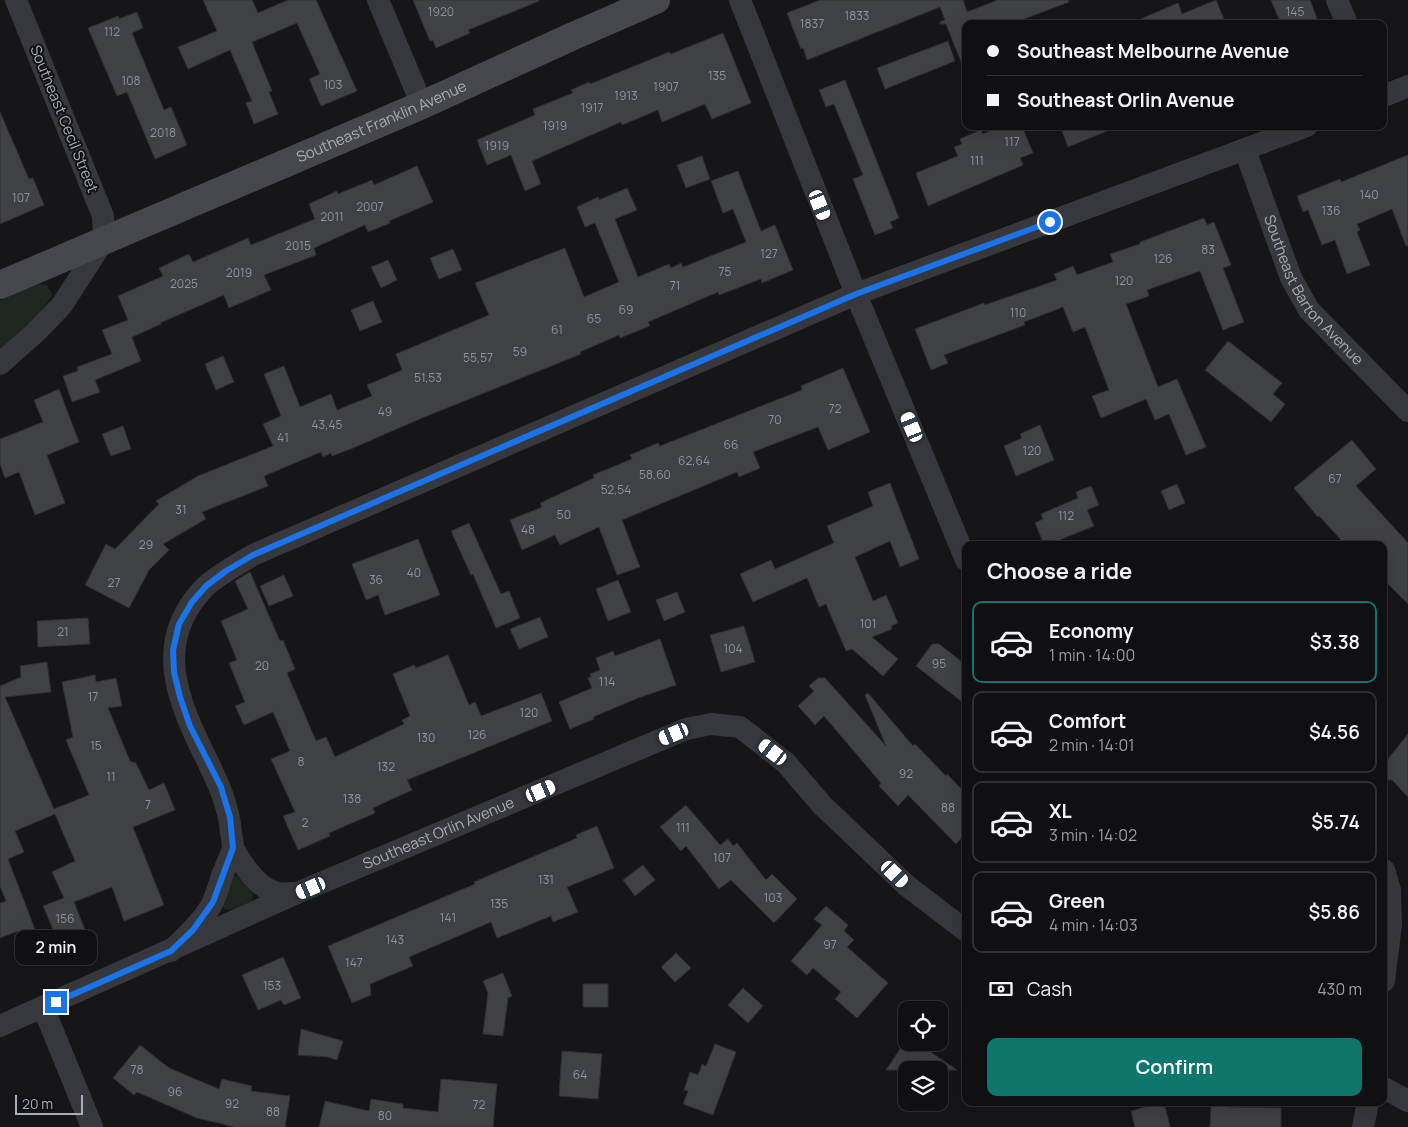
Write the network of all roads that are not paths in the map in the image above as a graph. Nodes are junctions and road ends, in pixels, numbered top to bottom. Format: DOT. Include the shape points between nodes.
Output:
graph roads {
  1 [pos="16,0"];
  2 [pos="378,0"];
  3 [pos="656,0"];
  4 [pos="740,0"];
  5 [pos="1337,0"];
  6 [pos="1345,20"];
  7 [pos="1408,86"];
  8 [pos="1387,95"];
  9 [pos="422,105"];
  10 [pos="1297,130"];
  11 [pos="1245,150"];
  12 [pos="104,240"];
  13 [pos="0,285"];
  14 [pos="856,294"];
  15 [pos="0,364"];
  16 [pos="1408,411"];
  17 [pos="962,550"];
  18 [pos="233,848"];
  19 [pos="1387,880"];
  20 [pos="297,894"];
  21 [pos="962,928"];
  22 [pos="171,951"];
  23 [pos="1387,957"];
  24 [pos="43,1007"];
  25 [pos="0,1026"];
  26 [pos="1387,1090"];
  27 [pos="1408,1101"];
  28 [pos="1367,1106"];
  29 [pos="92,1127"];
  30 [pos="1363,1127"];
  1 -- 12 [label="street, Southeast Cecil Street" via="103,216"];
  2 -- 9 [label="street"];
  3 -- 9 [label="street, Southeast Franklin Avenue"];
  4 -- 14 [label="street"];
  5 -- 6 [label="street"];
  7 -- 8 [label="street"];
  9 -- 12 [label="street, Southeast Franklin Avenue"];
  10 -- 11 [label="street"];
  11 -- 14 [label="street"];
  11 -- 16 [label="street, Southeast Barton Avenue" via="1290,278 1309,310"];
  12 -- 13 [label="street, Southeast Franklin Avenue"];
  12 -- 15 [label="street" via="62,305"];
  14 -- 17 [label="street"];
  14 -- 18 [label="street" via="253,555 206,586 179,624 173,650 174,672 190,726 221,787 230,817"];
  18 -- 20 [label="street" via="246,869 262,885 276,893"];
  18 -- 22 [label="street" via="213,902 193,930"];
  19 -- 23 [label="street" via="1391,924"];
  20 -- 21 [label="street, Southeast Orlin Avenue" via="678,733 711,724 740,727 773,752 822,805 906,885"];
  20 -- 22 [label="street, Southeast Orlin Avenue"];
  22 -- 24 [label="street, Southeast Orlin Avenue"];
  24 -- 25 [label="street, Southeast Orlin Avenue"];
  24 -- 29 [label="street"];
  26 -- 27 [label="street"];
  28 -- 30 [label="street"];
}
